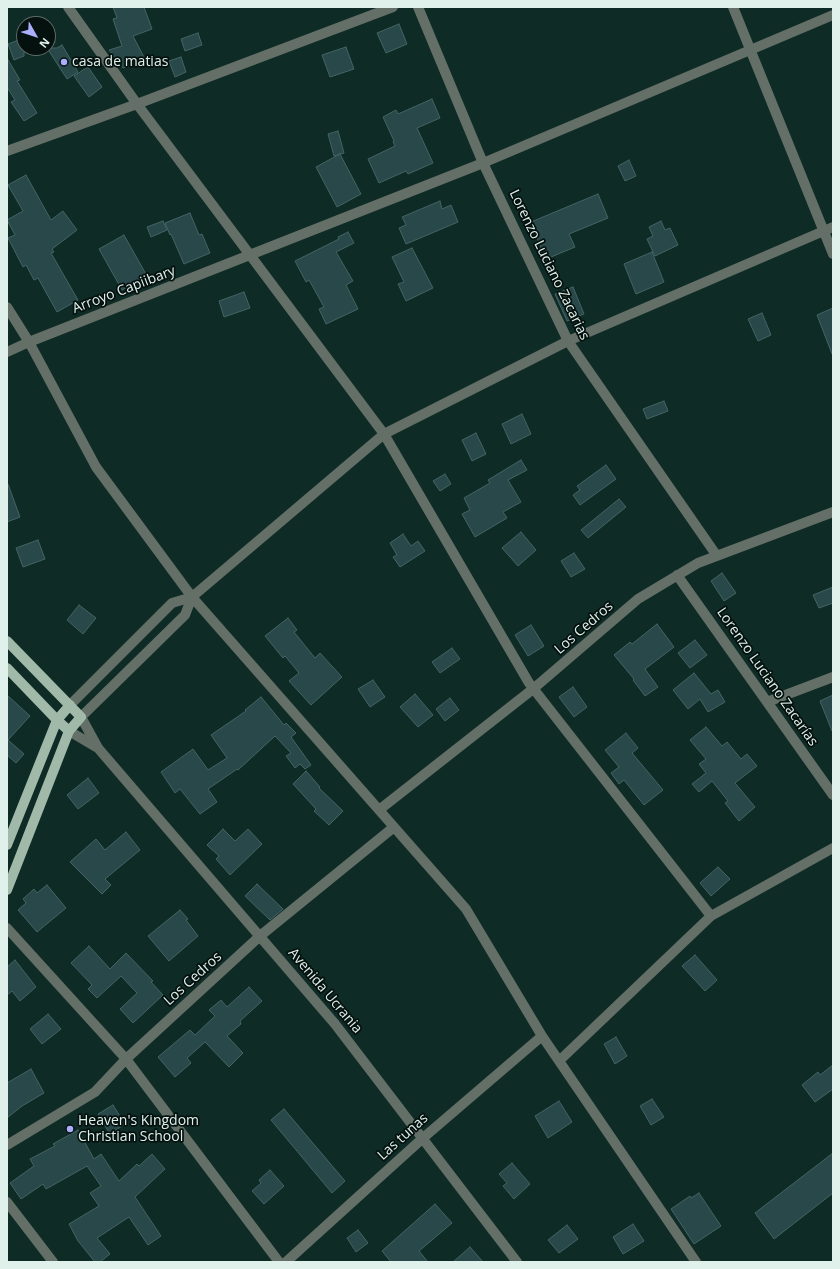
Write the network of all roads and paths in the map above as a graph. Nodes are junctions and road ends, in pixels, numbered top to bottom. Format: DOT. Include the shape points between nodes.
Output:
graph roads {
  1 [pos="68,7"];
  2 [pos="393,7"];
  3 [pos="418,7"];
  4 [pos="733,7"];
  5 [pos="833,15"];
  6 [pos="750,51"];
  7 [pos="137,104"];
  8 [pos="7,151"];
  9 [pos="483,163"];
  10 [pos="833,227"];
  11 [pos="824,232"];
  12 [pos="833,254"];
  13 [pos="251,255"];
  14 [pos="7,307"];
  15 [pos="568,340"];
  16 [pos="29,342"];
  17 [pos="7,352"];
  18 [pos="384,434"];
  19 [pos="833,512"];
  20 [pos="717,556"];
  21 [pos="677,575"];
  22 [pos="192,597"];
  23 [pos="7,641"];
  24 [pos="7,668"];
  25 [pos="833,677"];
  26 [pos="533,689"];
  27 [pos="767,702"];
  28 [pos="70,705"];
  29 [pos="81,717"];
  30 [pos="57,720"];
  31 [pos="69,731"];
  32 [pos="98,748"];
  33 [pos="833,796"];
  34 [pos="379,810"];
  35 [pos="394,827"];
  36 [pos="7,845"];
  37 [pos="833,848"];
  38 [pos="7,890"];
  39 [pos="711,916"];
  40 [pos="7,928"];
  41 [pos="260,936"];
  42 [pos="542,1036"];
  43 [pos="126,1059"];
  44 [pos="559,1061"];
  45 [pos="423,1138"];
  46 [pos="7,1145"];
  47 [pos="7,1202"];
  48 [pos="287,1258"];
  49 [pos="53,1262"];
  50 [pos="280,1262"];
  51 [pos="517,1262"];
  52 [pos="696,1262"];
  1 -- 7 [label="street"];
  2 -- 7 [label="street"];
  3 -- 9 [label="street, Lorenzo Luciano Zacarias"];
  4 -- 6 [label="street"];
  5 -- 6 [label="street, Arroyo Capiibary"];
  6 -- 9 [label="street, Arroyo Capiibary"];
  6 -- 11 [label="street"];
  7 -- 8 [label="street"];
  7 -- 13 [label="street"];
  9 -- 13 [label="street, Arroyo Capiibary"];
  9 -- 15 [label="street, Lorenzo Luciano Zacarias"];
  10 -- 11 [label="street"];
  11 -- 12 [label="street"];
  11 -- 15 [label="street"];
  13 -- 16 [label="street, Arroyo Capiibary"];
  13 -- 18 [label="street"];
  14 -- 16 [label="street"];
  15 -- 18 [label="street"];
  15 -- 20 [label="street, Lorenzo Luciano Zacarias"];
  16 -- 17 [label="street, Arroyo Capiibary"];
  16 -- 22 [label="street" via="96,467"];
  18 -- 22 [label="street"];
  18 -- 26 [label="street"];
  19 -- 20 [label="street, Los Cedros"];
  20 -- 21 [label="street, Los Cedros"];
  21 -- 26 [label="street, Los Cedros" via="638,599"];
  21 -- 27 [label="street, Lorenzo Luciano Zacarías"];
  22 -- 28 [label="street" via="172,603"];
  22 -- 29 [label="street" via="185,615"];
  22 -- 34 [label="street"];
  23 -- 28 [label="main road, Avenida Ucrania"];
  24 -- 30 [label="main road, Avenida Ucrania"];
  25 -- 27 [label="street"];
  26 -- 34 [label="street, Los Cedros"];
  26 -- 39 [label="street"];
  27 -- 33 [label="street, Lorenzo Luciano Zacarías"];
  28 -- 29 [label="main road, Avenida Ucrania"];
  28 -- 30 [label="main road"];
  29 -- 31 [label="main road"];
  29 -- 32 [label="street, Avenida Ucrania"];
  30 -- 31 [label="main road, Avenida Ucrania"];
  30 -- 36 [label="main road"];
  31 -- 32 [label="street, Avenida Ucrania"];
  31 -- 38 [label="main road"];
  32 -- 41 [label="street, Avenida Ucrania"];
  34 -- 35 [label="street"];
  35 -- 41 [label="street, Los Cedros"];
  35 -- 42 [label="street" via="466,909"];
  37 -- 39 [label="street"];
  39 -- 44 [label="street"];
  40 -- 43 [label="street"];
  41 -- 43 [label="street, Los Cedros"];
  41 -- 45 [label="street, Avenida Ucrania" via="335,1024"];
  42 -- 44 [label="street"];
  42 -- 45 [label="street, Las tunas"];
  43 -- 46 [label="street, Los Cedros" via="95,1092"];
  43 -- 50 [label="street"];
  44 -- 52 [label="street"];
  45 -- 48 [label="street, Las tunas"];
  45 -- 51 [label="street, Avenida Ucrania"];
  47 -- 49 [label="street"];
  48 -- 50 [label="street"];
}
